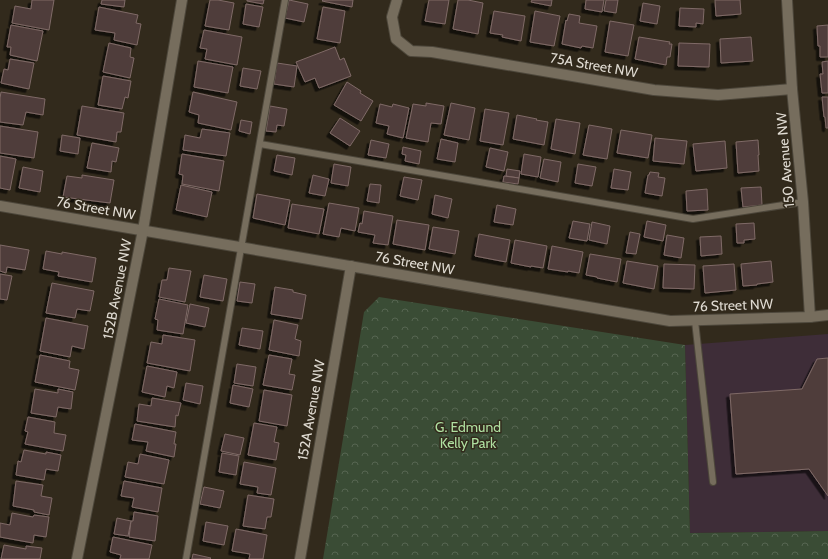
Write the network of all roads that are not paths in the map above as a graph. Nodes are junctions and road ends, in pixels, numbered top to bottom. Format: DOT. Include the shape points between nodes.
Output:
graph roads {
  1 [pos="182,0"];
  2 [pos="285,0"];
  3 [pos="397,0"];
  4 [pos="788,0"];
  5 [pos="792,89"];
  6 [pos="260,144"];
  7 [pos="803,202"];
  8 [pos="0,206"];
  9 [pos="143,230"];
  10 [pos="242,248"];
  11 [pos="351,266"];
  12 [pos="828,315"];
  13 [pos="810,317"];
  14 [pos="695,321"];
  15 [pos="713,482"];
  16 [pos="77,559"];
  17 [pos="186,559"];
  18 [pos="300,559"];
  1 -- 9 [label="street, 152B Avenue NW"];
  2 -- 6 [label="lane"];
  3 -- 5 [label="street, 75A Street NW" via="392,17 396,39 411,51 432,52 654,90 718,95"];
  4 -- 5 [label="street, 150 Avenue NW"];
  5 -- 7 [label="street, 150 Avenue NW"];
  6 -- 7 [label="lane" via="694,219"];
  6 -- 10 [label="lane"];
  7 -- 13 [label="street, 150 Avenue NW"];
  8 -- 9 [label="street, 76 Street NW"];
  9 -- 10 [label="street, 76 Street NW"];
  9 -- 16 [label="street, 152B Avenue NW"];
  10 -- 11 [label="street, 76 Street NW"];
  10 -- 17 [label="lane"];
  11 -- 14 [label="street, 76 Street NW" via="670,321"];
  11 -- 18 [label="street, 152A Avenue NW"];
  12 -- 13 [label="street, 76 Street NW"];
  13 -- 14 [label="street, 76 Street NW"];
  14 -- 15 [label="lane"];
}
